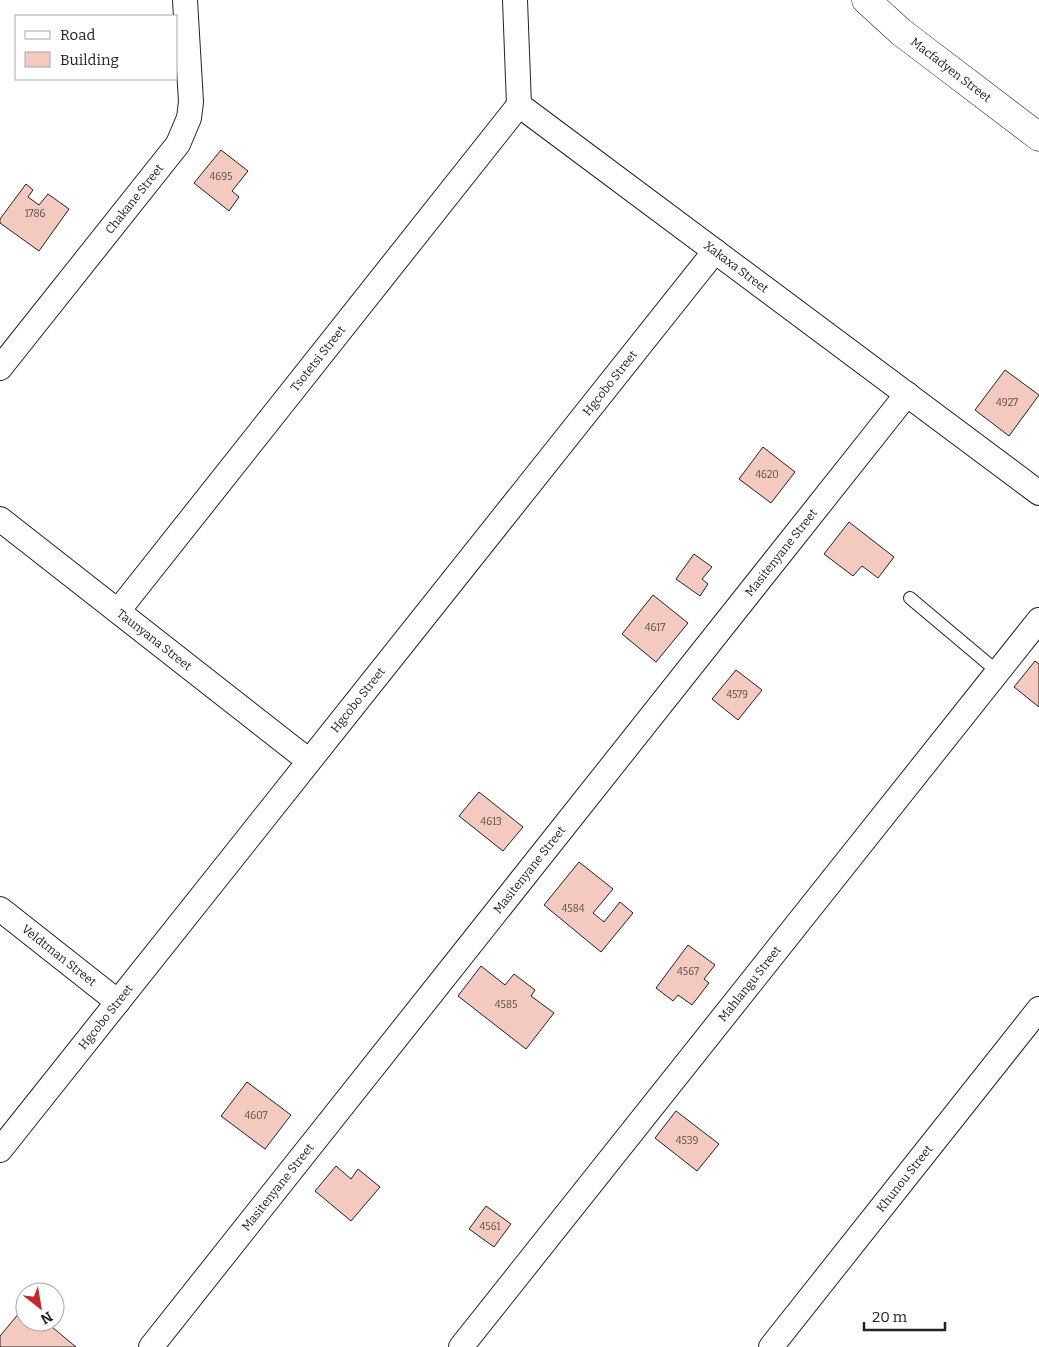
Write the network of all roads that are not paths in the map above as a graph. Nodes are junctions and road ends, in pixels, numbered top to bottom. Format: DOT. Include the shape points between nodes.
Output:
graph roads {
  1 [pos="185,0"];
  2 [pos="515,0"];
  3 [pos="866,0"];
  4 [pos="519,105"];
  5 [pos="1039,137"];
  6 [pos="715,251"];
  7 [pos="0,368"];
  8 [pos="907,394"];
  9 [pos="1039,493"];
  10 [pos="0,519"];
  11 [pos="910,598"];
  12 [pos="118,611"];
  13 [pos="1039,620"];
  14 [pos="998,672"];
  15 [pos="309,761"];
  16 [pos="0,909"];
  17 [pos="118,1002"];
  18 [pos="1039,1009"];
  19 [pos="0,1150"];
  20 [pos="151,1347"];
  21 [pos="461,1347"];
  22 [pos="771,1347"];
  1 -- 7 [label="street, Chakane Street" via="191,102 189,118 178,144"];
  2 -- 4 [label="street"];
  3 -- 5 [label="street, Macfadyen Street" via="901,32"];
  4 -- 6 [label="street, Xakaxa Street"];
  4 -- 12 [label="street, Tsotetsi Street"];
  6 -- 8 [label="street, Xakaxa Street"];
  6 -- 15 [label="street, Hgcobo Street"];
  8 -- 9 [label="street, Xakaxa Street"];
  8 -- 20 [label="street, Masitenyane Street"];
  10 -- 12 [label="street, Taunyana Street"];
  11 -- 14 [label="lane"];
  12 -- 15 [label="street, Taunyana Street"];
  13 -- 14 [label="street, Mahlangu Street"];
  14 -- 21 [label="street, Mahlangu Street"];
  15 -- 17 [label="street, Hgcobo Street"];
  16 -- 17 [label="street, Veldtman Street"];
  17 -- 19 [label="street, Hgcobo Street"];
  18 -- 22 [label="street, Khunou Street"];
}
